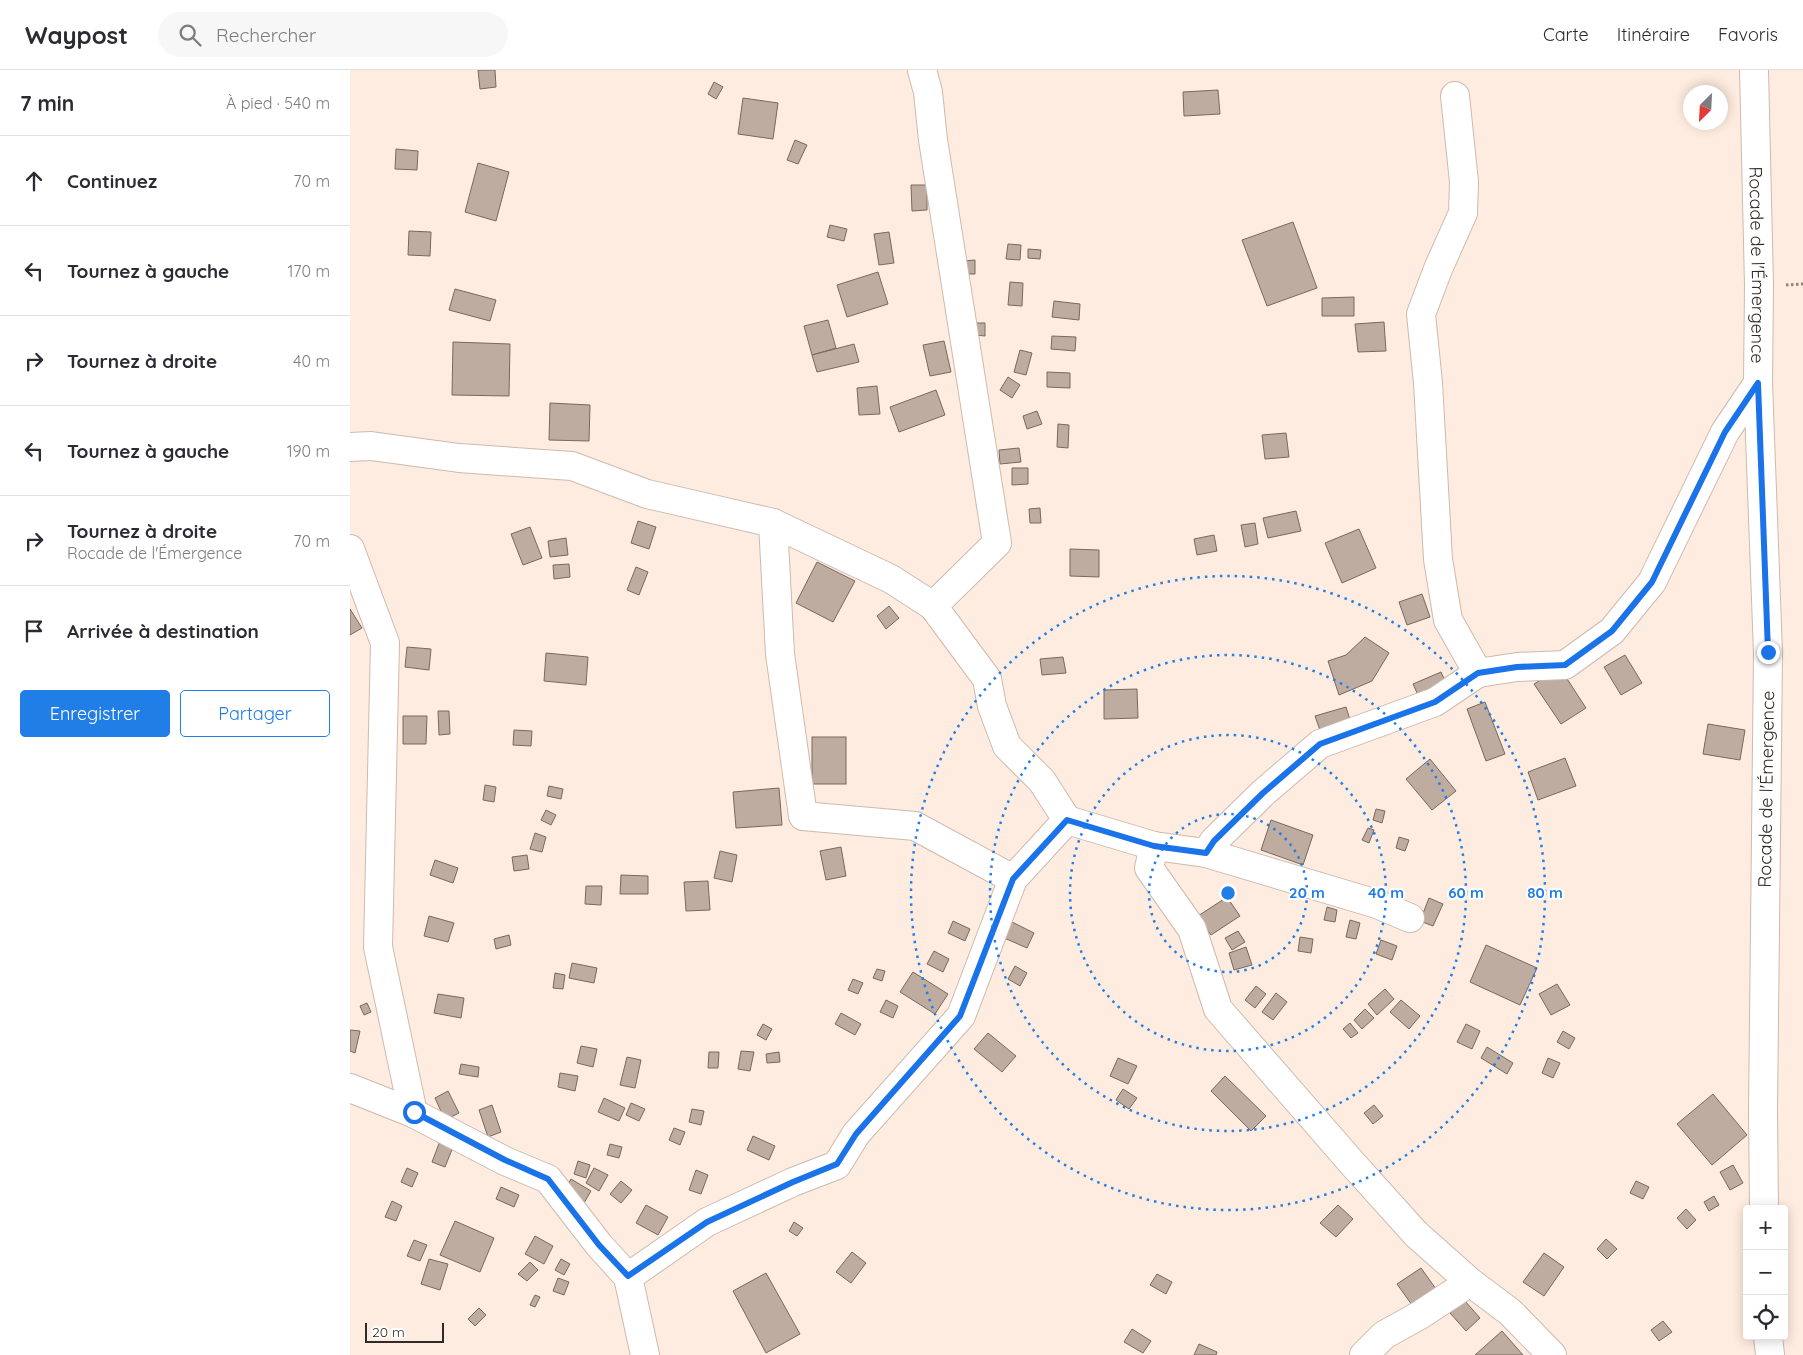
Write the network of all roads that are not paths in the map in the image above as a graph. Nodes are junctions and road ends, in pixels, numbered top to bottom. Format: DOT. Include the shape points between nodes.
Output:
graph roads {
  1 [pos="922,70"];
  2 [pos="1754,70"];
  3 [pos="1455,96"];
  4 [pos="1758,383"];
  5 [pos="350,447"];
  6 [pos="773,523"];
  7 [pos="350,549"];
  8 [pos="933,606"];
  9 [pos="1478,673"];
  10 [pos="1067,820"];
  11 [pos="1154,846"];
  12 [pos="1206,853"];
  13 [pos="1013,879"];
  14 [pos="1410,918"];
  15 [pos="350,1088"];
  16 [pos="414,1112"];
  17 [pos="1764,1205"];
  18 [pos="628,1276"];
  19 [pos="1470,1282"];
  20 [pos="1768,1340"];
  21 [pos="645,1355"];
  22 [pos="1364,1355"];
  23 [pos="1552,1355"];
  24 [pos="1770,1355"];
  1 -- 8 [label="street" via="997,543"];
  2 -- 4 [label="street, Rocade de l'Émergence"];
  3 -- 9 [label="street" via="1464,182 1463,213 1421,314 1438,559 1448,620"];
  4 -- 9 [label="street" via="1725,432 1652,582 1612,631 1565,665"];
  4 -- 17 [label="street, Rocade de l'Émergence" via="1768,652"];
  5 -- 6 [label="street" via="371,446 459,458 572,466 647,494"];
  6 -- 8 [label="street" via="891,579"];
  6 -- 13 [label="street" via="780,654 803,816 915,826"];
  7 -- 16 [label="street" via="385,643 378,947"];
  8 -- 10 [label="street" via="987,679 992,706 1007,746 1042,780"];
  9 -- 12 [label="street" via="1435,702 1320,744 1263,793"];
  10 -- 11 [label="street"];
  10 -- 13 [label="street"];
  11 -- 12 [label="street"];
  11 -- 19 [label="street" via="1149,868 1192,929 1218,1009 1416,1234"];
  12 -- 14 [label="street" via="1377,904"];
  13 -- 18 [label="street" via="960,1016 856,1134 837,1164 707,1222"];
  15 -- 16 [label="street"];
  16 -- 18 [label="street" via="548,1179 599,1245"];
  18 -- 21 [label="street"];
  19 -- 22 [label="street" via="1384,1335"];
  19 -- 23 [label="street" via="1510,1312"];
  20 -- 24 [label="street"];
}
